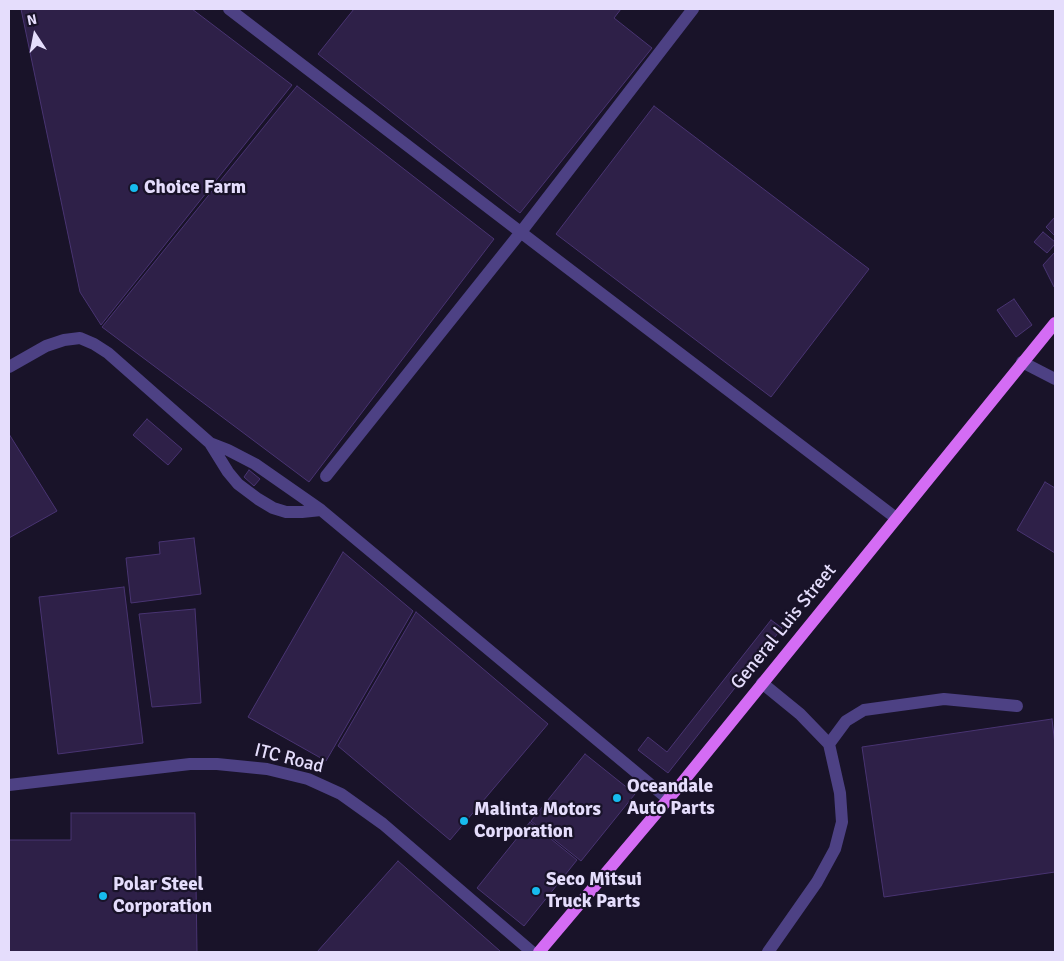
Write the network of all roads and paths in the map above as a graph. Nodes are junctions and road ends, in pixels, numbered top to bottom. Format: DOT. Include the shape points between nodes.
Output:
graph roads {
  1 [pos="229,9"];
  2 [pos="693,9"];
  3 [pos="521,232"];
  4 [pos="1055,322"];
  5 [pos="1022,362"];
  6 [pos="9,367"];
  7 [pos="1055,379"];
  8 [pos="210,443"];
  9 [pos="326,476"];
  10 [pos="321,510"];
  11 [pos="896,518"];
  12 [pos="762,684"];
  13 [pos="1017,706"];
  14 [pos="829,744"];
  15 [pos="9,785"];
  16 [pos="668,799"];
  17 [pos="532,952"];
  18 [pos="539,952"];
  19 [pos="768,952"];
  1 -- 3 [label="street"];
  2 -- 3 [label="street"];
  3 -- 9 [label="street"];
  3 -- 11 [label="street"];
  4 -- 5 [label="main road, General Luis Street"];
  5 -- 7 [label="street"];
  5 -- 11 [label="main road, General Luis Street"];
  6 -- 8 [label="street" via="46,346 80,338 108,353"];
  8 -- 10 [label="street" via="255,464"];
  8 -- 10 [label="street" via="238,484 258,499 286,512"];
  10 -- 16 [label="street"];
  11 -- 12 [label="main road, General Luis Street"];
  12 -- 14 [label="street" via="800,714"];
  12 -- 16 [label="main road, General Luis Street"];
  13 -- 14 [label="street" via="944,699 864,710 846,721"];
  14 -- 19 [label="street" via="840,793 842,822 835,849 817,882"];
  15 -- 17 [label="street, ITC Road" via="190,764 267,769 308,779 341,794 383,824"];
  16 -- 18 [label="main road, General Luis Street"];
}
